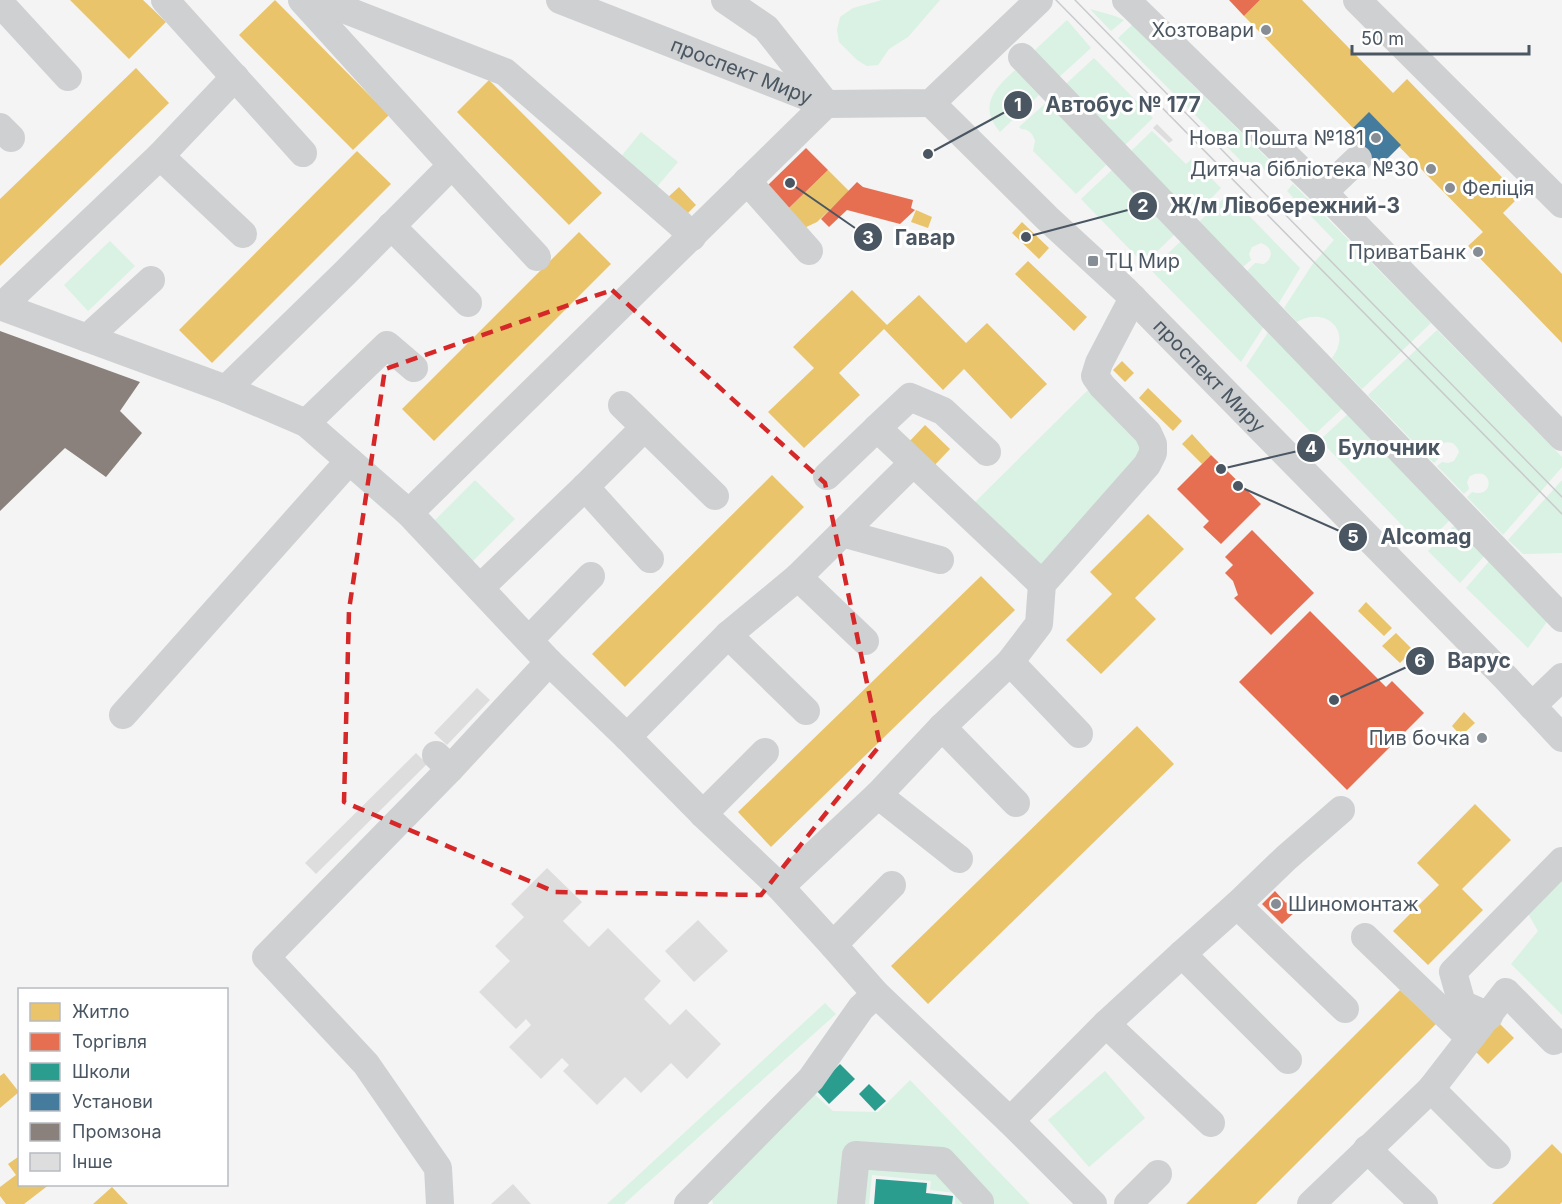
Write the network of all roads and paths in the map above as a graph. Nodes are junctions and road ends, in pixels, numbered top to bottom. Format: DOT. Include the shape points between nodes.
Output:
graph roads {
  1 [pos="165,0"];
  2 [pos="302,0"];
  3 [pos="320,0"];
  4 [pos="560,0"];
  5 [pos="725,0"];
  6 [pos="1039,0"];
  7 [pos="1126,0"];
  8 [pos="1357,0"];
  9 [pos="0,3"];
  10 [pos="1022,57"];
  11 [pos="68,77"];
  12 [pos="235,77"];
  13 [pos="931,103"];
  14 [pos="826,104"];
  15 [pos="303,153"];
  16 [pos="160,156"];
  17 [pos="1358,159"];
  18 [pos="452,165"];
  19 [pos="747,181"];
  20 [pos="1324,193"];
  21 [pos="1562,204"];
  22 [pos="391,226"];
  23 [pos="243,234"];
  24 [pos="692,237"];
  25 [pos="809,251"];
  26 [pos="537,257"];
  27 [pos="151,280"];
  28 [pos="1133,298"];
  29 [pos="468,303"];
  30 [pos="1,306"];
  31 [pos="87,338"];
  32 [pos="414,368"];
  33 [pos="226,389"];
  34 [pos="622,405"];
  35 [pos="306,423"];
  36 [pos="644,428"];
  37 [pos="878,428"];
  38 [pos="1562,437"];
  39 [pos="987,452"];
  40 [pos="349,461"];
  41 [pos="913,463"];
  42 [pos="827,476"];
  43 [pos="585,487"];
  44 [pos="715,496"];
  45 [pos="409,513"];
  46 [pos="842,533"];
  47 [pos="650,559"];
  48 [pos="940,560"];
  49 [pos="591,576"];
  50 [pos="798,577"];
  51 [pos="1042,584"];
  52 [pos="480,588"];
  53 [pos="1562,618"];
  54 [pos="728,635"];
  55 [pos="529,640"];
  56 [pos="866,641"];
  57 [pos="549,662"];
  58 [pos="1010,662"];
  59 [pos="1562,677"];
  60 [pos="1532,706"];
  61 [pos="806,711"];
  62 [pos="123,715"];
  63 [pos="942,727"];
  64 [pos="1079,734"];
  65 [pos="627,737"];
  66 [pos="1562,738"];
  67 [pos="765,752"];
  68 [pos="878,795"];
  69 [pos="1016,803"];
  70 [pos="1341,810"];
  71 [pos="703,814"];
  72 [pos="959,859"];
  73 [pos="1562,861"];
  74 [pos="892,885"];
  75 [pos="780,887"];
  76 [pos="1237,905"];
  77 [pos="1365,937"];
  78 [pos="833,945"];
  79 [pos="1182,954"];
  80 [pos="876,994"];
  81 [pos="1344,1009"];
  82 [pos="1489,1016"];
  83 [pos="1106,1024"];
  84 [pos="1470,1038"];
  85 [pos="1554,1041"];
  86 [pos="1288,1060"];
  87 [pos="1431,1089"];
  88 [pos="1010,1121"];
  89 [pos="1211,1123"];
  90 [pos="1368,1149"];
  91 [pos="1497,1155"];
  92 [pos="1158,1174"];
  93 [pos="692,1203"];
  94 [pos="440,1204"];
  95 [pos="850,1204"];
  96 [pos="980,1204"];
  97 [pos="1093,1204"];
  98 [pos="1128,1204"];
  99 [pos="1311,1204"];
  100 [pos="1424,1204"];
  1 -- 12 [label="street"];
  2 -- 18 [label="street"];
  3 -- 24 [label="street" via="506,72"];
  4 -- 14 [label="street, проспект Миру"];
  5 -- 14 [label="street" via="766,28"];
  6 -- 13 [label="street"];
  7 -- 20 [label="street"];
  8 -- 21 [label="street"];
  9 -- 11 [label="street"];
  10 -- 53 [label="street"];
  12 -- 15 [label="street"];
  12 -- 16 [label="street"];
  13 -- 14 [label="street, проспект Миру"];
  13 -- 28 [label="street, проспект Миру"];
  14 -- 19 [label="street"];
  16 -- 23 [label="street"];
  16 -- 30 [label="street"];
  17 -- 20 [label="street"];
  18 -- 22 [label="street"];
  18 -- 26 [label="street"];
  19 -- 24 [label="street"];
  19 -- 25 [label="street"];
  20 -- 38 [label="street"];
  22 -- 29 [label="street"];
  22 -- 33 [label="street"];
  24 -- 45 [label="street"];
  27 -- 31 [label="street"];
  28 -- 51 [label="street" via="1095,376 1148,433 1153,453 1147,465"];
  28 -- 60 [label="street, проспект Миру"];
  30 -- 31 [label="street"];
  31 -- 33 [label="street"];
  32 -- 35 [label="street" via="387,345"];
  33 -- 35 [label="street"];
  34 -- 36 [label="street"];
  35 -- 40 [label="street"];
  36 -- 43 [label="street"];
  36 -- 44 [label="street"];
  37 -- 39 [label="street" via="910,397 943,411"];
  37 -- 41 [label="street"];
  37 -- 42 [label="street"];
  40 -- 45 [label="street"];
  40 -- 62 [label="street"];
  41 -- 46 [label="street"];
  41 -- 51 [label="street"];
  43 -- 47 [label="street"];
  43 -- 52 [label="street"];
  45 -- 52 [label="street"];
  46 -- 48 [label="street"];
  46 -- 50 [label="street"];
  49 -- 55 [label="street"];
  50 -- 54 [label="street"];
  50 -- 56 [label="street"];
  51 -- 58 [label="street" via="1039,624"];
  52 -- 55 [label="street"];
  54 -- 61 [label="street"];
  54 -- 65 [label="street"];
  55 -- 57 [label="street"];
  57 -- 65 [label="street"];
  57 -- 94 [label="street" via="443,762 266,957 366,1064 438,1168"];
  58 -- 63 [label="street"];
  58 -- 64 [label="street"];
  59 -- 60 [label="street"];
  60 -- 66 [label="street, проспект Миру"];
  63 -- 68 [label="street"];
  63 -- 69 [label="street"];
  65 -- 71 [label="street"];
  67 -- 71 [label="street"];
  68 -- 72 [label="street"];
  68 -- 75 [label="street"];
  70 -- 76 [label="street"];
  71 -- 75 [label="street"];
  73 -- 82 [label="street" via="1453,972 1462,1004"];
  74 -- 78 [label="street"];
  75 -- 78 [label="street"];
  76 -- 79 [label="street"];
  76 -- 81 [label="street"];
  77 -- 84 [label="street"];
  78 -- 80 [label="street"];
  79 -- 83 [label="street"];
  79 -- 86 [label="street"];
  80 -- 88 [label="street"];
  80 -- 93 [label="street" via="861,1008 812,1078"];
  82 -- 84 [label="street"];
  82 -- 85 [label="street" via="1506,992"];
  83 -- 88 [label="street"];
  83 -- 89 [label="street"];
  84 -- 87 [label="street"];
  87 -- 90 [label="street"];
  87 -- 91 [label="street"];
  88 -- 97 [label="street"];
  90 -- 99 [label="street"];
  90 -- 100 [label="street"];
  92 -- 98 [label="street"];
  95 -- 96 [label="street" via="856,1155 942,1161"];
}
